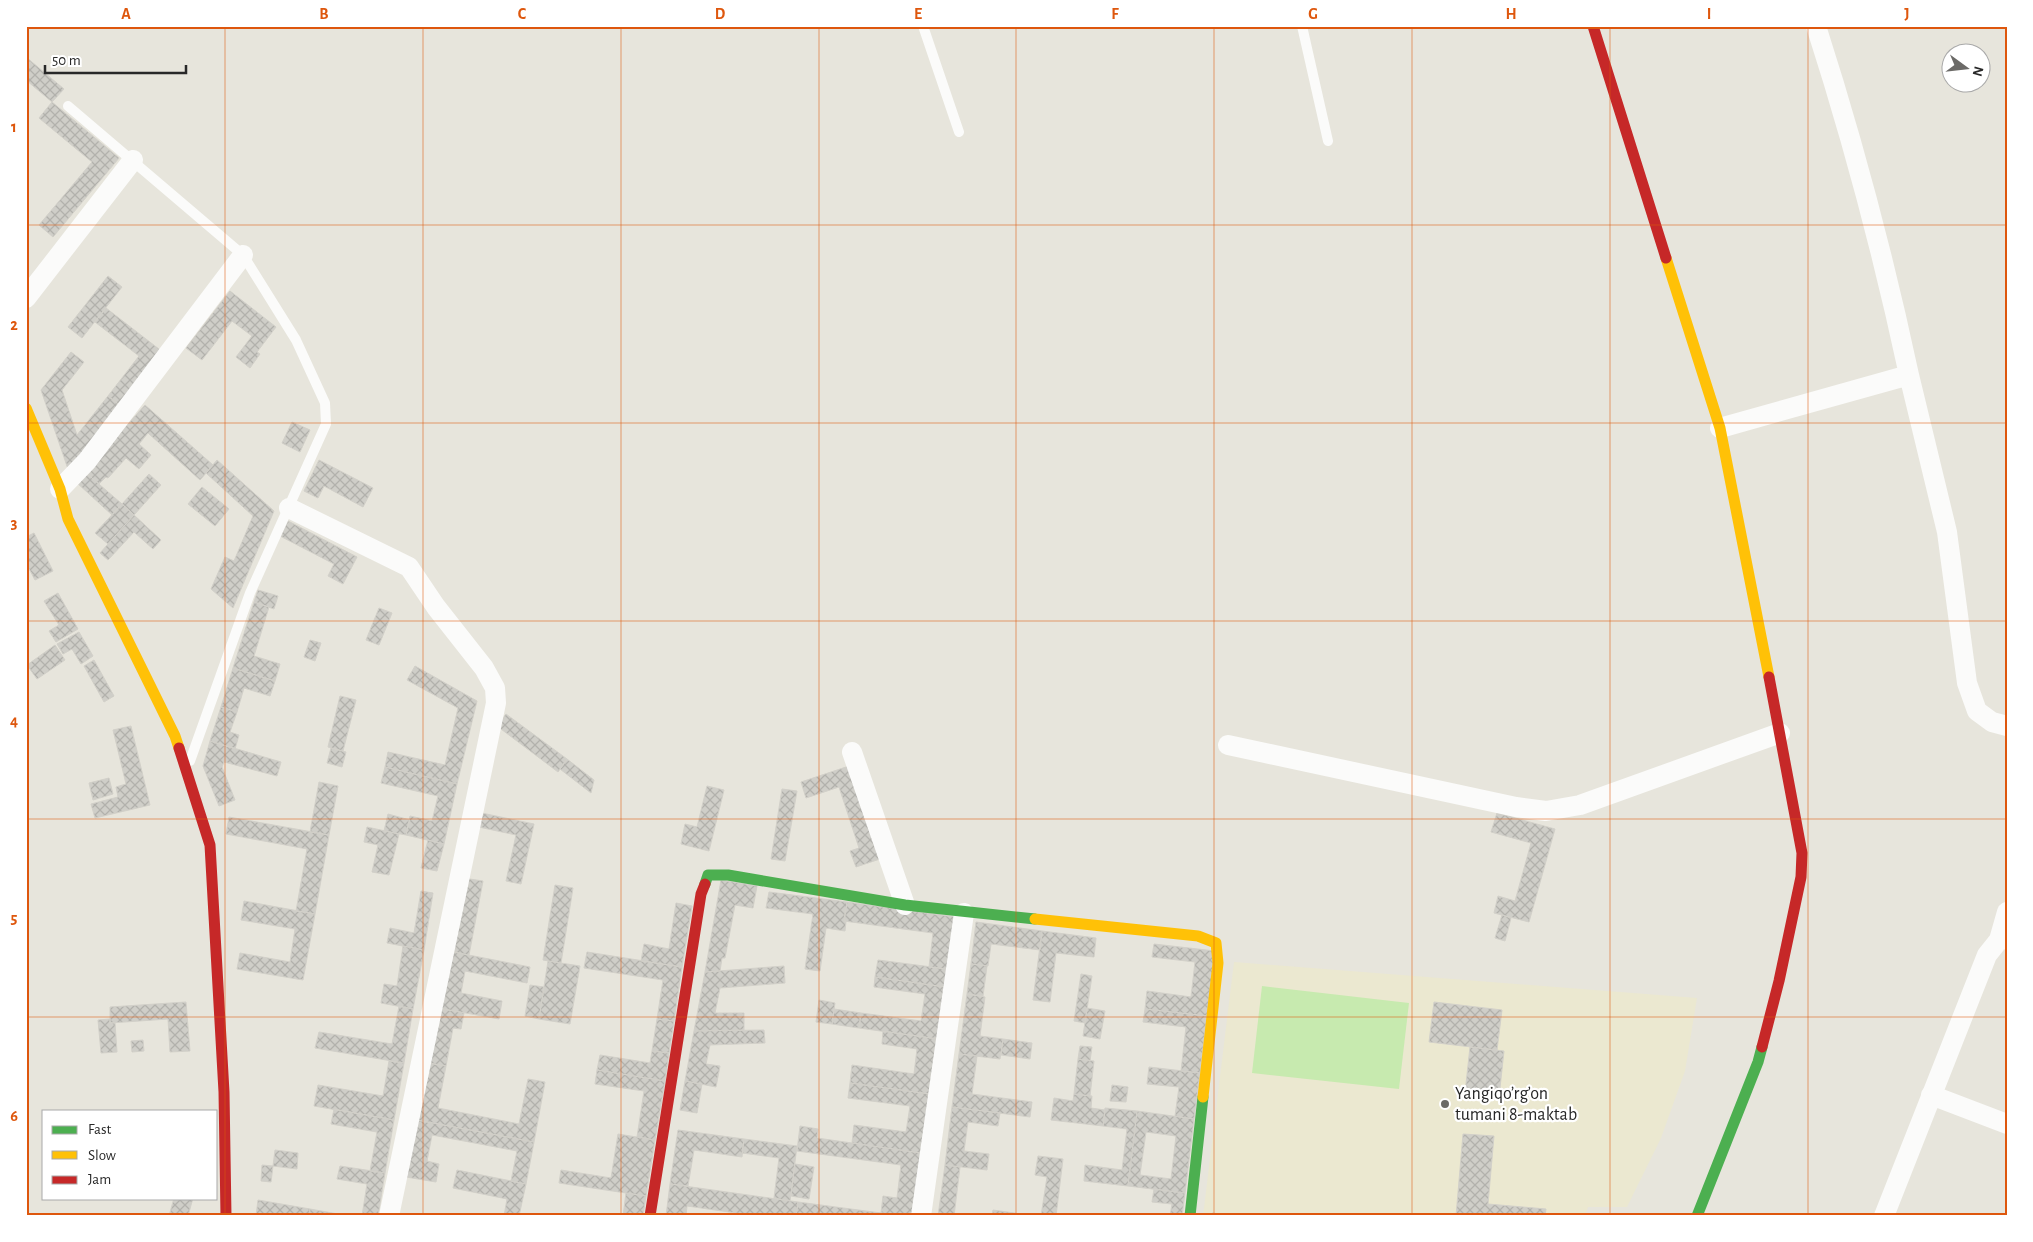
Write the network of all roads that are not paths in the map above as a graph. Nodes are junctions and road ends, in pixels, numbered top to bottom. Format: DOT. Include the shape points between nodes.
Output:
graph roads {
  1 [pos="923,26"];
  2 [pos="1302,26"];
  3 [pos="1593,26"];
  4 [pos="1816,26"];
  5 [pos="68,106"];
  6 [pos="959,132"];
  7 [pos="1328,142"];
  8 [pos="132,160"];
  9 [pos="243,255"];
  10 [pos="26,298"];
  11 [pos="1909,375"];
  12 [pos="26,408"];
  13 [pos="1720,428"];
  14 [pos="60,490"];
  15 [pos="289,508"];
  16 [pos="2007,726"];
  17 [pos="1780,733"];
  18 [pos="1228,745"];
  19 [pos="852,752"];
  20 [pos="186,772"];
  21 [pos="905,906"];
  22 [pos="2007,912"];
  23 [pos="964,913"];
  24 [pos="2003,939"];
  25 [pos="1931,1095"];
  26 [pos="2007,1124"];
  27 [pos="226,1216"];
  28 [pos="389,1216"];
  29 [pos="650,1216"];
  30 [pos="921,1216"];
  31 [pos="1190,1216"];
  32 [pos="1697,1216"];
  33 [pos="1884,1216"];
  1 -- 6 [label="lane"];
  2 -- 7 [label="lane"];
  3 -- 13 [label="street"];
  4 -- 11 [label="street" via="1890,285"];
  5 -- 8 [label="lane"];
  8 -- 9 [label="lane"];
  8 -- 10 [label="street"];
  9 -- 14 [label="street"];
  9 -- 15 [label="lane" via="296,340 325,403 326,424"];
  11 -- 13 [label="street"];
  11 -- 16 [label="street" via="1947,532 1967,683 1977,711 1992,722"];
  12 -- 14 [label="street"];
  13 -- 17 [label="street"];
  14 -- 20 [label="street" via="68,519 175,736"];
  15 -- 20 [label="lane" via="250,593"];
  15 -- 28 [label="street" via="409,568 484,668 495,688 496,703"];
  17 -- 18 [label="street" via="1580,805 1546,812"];
  17 -- 32 [label="street" via="1802,854 1801,877 1758,1062"];
  19 -- 21 [label="street"];
  20 -- 27 [label="street" via="210,845 224,1092"];
  21 -- 23 [label="street"];
  21 -- 29 [label="street" via="728,875 708,875 701,894"];
  22 -- 24 [label="street"];
  23 -- 30 [label="street"];
  23 -- 31 [label="street" via="1198,936 1216,943 1217,972"];
  24 -- 25 [label="street" via="1987,955"];
  25 -- 26 [label="street"];
  25 -- 33 [label="street"];
}
